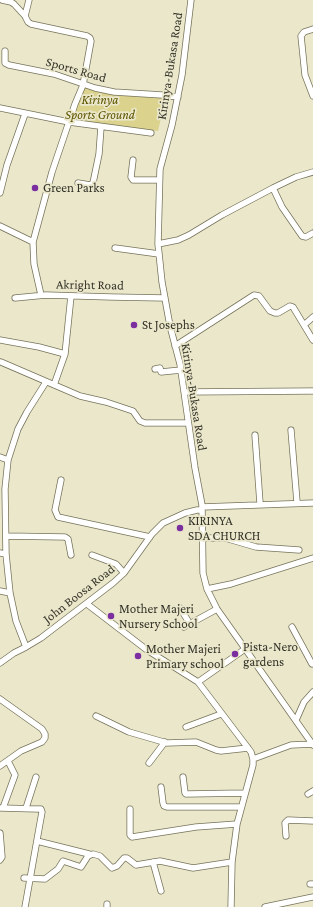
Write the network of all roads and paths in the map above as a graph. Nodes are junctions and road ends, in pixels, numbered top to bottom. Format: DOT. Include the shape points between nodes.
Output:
graph roads {
  1 [pos="2,0"];
  2 [pos="29,0"];
  3 [pos="191,0"];
  4 [pos="25,16"];
  5 [pos="313,29"];
  6 [pos="4,51"];
  7 [pos="83,85"];
  8 [pos="313,96"];
  9 [pos="178,97"];
  10 [pos="0,108"];
  11 [pos="25,114"];
  12 [pos="69,122"];
  13 [pos="101,127"];
  14 [pos="151,133"];
  15 [pos="133,160"];
  16 [pos="313,172"];
  17 [pos="159,180"];
  18 [pos="78,183"];
  19 [pos="273,188"];
  20 [pos="0,193"];
  21 [pos="0,226"];
  22 [pos="313,233"];
  23 [pos="33,242"];
  24 [pos="158,244"];
  25 [pos="114,248"];
  26 [pos="159,254"];
  27 [pos="41,295"];
  28 [pos="71,296"];
  29 [pos="14,298"];
  30 [pos="165,298"];
  31 [pos="313,317"];
  32 [pos="304,325"];
  33 [pos="0,340"];
  34 [pos="313,340"];
  35 [pos="175,346"];
  36 [pos="65,354"];
  37 [pos="1,362"];
  38 [pos="155,369"];
  39 [pos="181,370"];
  40 [pos="46,382"];
  41 [pos="54,385"];
  42 [pos="313,391"];
  43 [pos="184,392"];
  44 [pos="188,422"];
  45 [pos="291,430"];
  46 [pos="255,435"];
  47 [pos="0,458"];
  48 [pos="8,460"];
  49 [pos="61,480"];
  50 [pos="297,502"];
  51 [pos="313,502"];
  52 [pos="260,503"];
  53 [pos="202,508"];
  54 [pos="6,536"];
  55 [pos="150,537"];
  56 [pos="202,538"];
  57 [pos="300,550"];
  58 [pos="3,554"];
  59 [pos="71,555"];
  60 [pos="92,556"];
  61 [pos="313,560"];
  62 [pos="124,572"];
  63 [pos="208,591"];
  64 [pos="0,592"];
  65 [pos="10,593"];
  66 [pos="87,604"];
  67 [pos="180,608"];
  68 [pos="217,609"];
  69 [pos="69,619"];
  70 [pos="190,624"];
  71 [pos="184,627"];
  72 [pos="292,628"];
  73 [pos="26,647"];
  74 [pos="245,649"];
  75 [pos="0,663"];
  76 [pos="313,664"];
  77 [pos="198,682"];
  78 [pos="313,692"];
  79 [pos="0,699"];
  80 [pos="222,714"];
  81 [pos="96,716"];
  82 [pos="296,720"];
  83 [pos="186,727"];
  84 [pos="165,742"];
  85 [pos="313,744"];
  86 [pos="248,748"];
  87 [pos="253,759"];
  88 [pos="8,761"];
  89 [pos="149,763"];
  90 [pos="0,766"];
  91 [pos="36,777"];
  92 [pos="183,777"];
  93 [pos="161,787"];
  94 [pos="245,794"];
  95 [pos="241,807"];
  96 [pos="2,808"];
  97 [pos="26,808"];
  98 [pos="130,809"];
  99 [pos="313,821"];
  100 [pos="236,824"];
  101 [pos="0,833"];
  102 [pos="286,836"];
  103 [pos="37,841"];
  104 [pos="89,854"];
  105 [pos="0,860"];
  106 [pos="154,862"];
  107 [pos="232,862"];
  108 [pos="26,878"];
  109 [pos="161,891"];
  110 [pos="313,897"];
  111 [pos="25,907"];
  112 [pos="231,907"];
  113 [pos="265,907"];
  1 -- 4 [label="street" via="10,2"];
  2 -- 4 [label="street"];
  3 -- 9 [label="street, Kirinya-Bukasa Road"];
  4 -- 7 [label="street" via="31,24 90,38"];
  5 -- 8 [label="street" via="304,32 302,36 305,75"];
  6 -- 7 [label="street, Sports Road" via="5,63 8,65 54,74"];
  7 -- 9 [label="street, Sports Road" via="114,92"];
  7 -- 12 [label="street"];
  9 -- 17 [label="street, Kirinya-Bukasa Road"];
  10 -- 11 [label="street"];
  11 -- 12 [label="street"];
  11 -- 20 [label="street"];
  12 -- 13 [label="street"];
  12 -- 23 [label="street" via="47,187"];
  13 -- 14 [label="street"];
  13 -- 18 [label="street" via="93,183"];
  15 -- 17 [label="street" via="133,180"];
  16 -- 19 [label="street"];
  17 -- 24 [label="street, Kirinya-Bukasa Road"];
  19 -- 22 [label="street" via="282,207 302,236 306,238"];
  19 -- 24 [label="street" via="189,235"];
  21 -- 23 [label="street"];
  23 -- 27 [label="street" via="34,264"];
  24 -- 26 [label="street, Kirinya-Bukasa Road"];
  25 -- 26 [label="street"];
  26 -- 30 [label="street, Kirinya-Bukasa Road"];
  27 -- 28 [label="street, Akright Road"];
  27 -- 29 [label="street, Akright Road"];
  28 -- 30 [label="street, Akright Road"];
  28 -- 36 [label="street"];
  30 -- 35 [label="street, Kirinya-Bukasa Road"];
  31 -- 32 [label="street"];
  32 -- 34 [label="street"];
  32 -- 35 [label="street" via="293,307 290,306 278,313 272,312 259,296 254,295"];
  33 -- 36 [label="street"];
  35 -- 39 [label="street, Kirinya-Bukasa Road"];
  36 -- 41 [label="street"];
  37 -- 40 [label="street"];
  38 -- 39 [label="street" via="160,368 161,372"];
  39 -- 43 [label="street, Kirinya-Bukasa Road"];
  40 -- 41 [label="street"];
  40 -- 48 [label="street" via="21,423"];
  41 -- 44 [label="street" via="80,396 133,411 140,421 145,423"];
  42 -- 43 [label="street"];
  43 -- 44 [label="street, Kirinya-Bukasa Road"];
  44 -- 53 [label="street, Kirinya-Bukasa Road"];
  45 -- 50 [label="street"];
  46 -- 52 [label="street"];
  47 -- 48 [label="street"];
  48 -- 54 [label="street" via="5,489"];
  49 -- 55 [label="street" via="55,510 58,518"];
  50 -- 51 [label="street"];
  50 -- 52 [label="street"];
  51 -- 53 [label="street"];
  52 -- 53 [label="street"];
  53 -- 55 [label="street, John Boosa Road" via="172,518 157,528"];
  53 -- 56 [label="street, Kirinya-Bukasa Road"];
  53 -- 69 [label="street, John Boosa Road" via="166,523 152,536 130,570"];
  54 -- 58 [label="street"];
  54 -- 59 [label="street" via="65,537"];
  55 -- 62 [label="street, John Boosa Road"];
  56 -- 57 [label="street" via="230,539 256,547"];
  56 -- 63 [label="street, Kirinya-Bukasa Road" via="203,573"];
  58 -- 65 [label="street"];
  60 -- 62 [label="street" via="116,564"];
  61 -- 63 [label="street"];
  62 -- 66 [label="street, John Boosa Road"];
  63 -- 68 [label="street, Kirinya-Bukasa Road"];
  64 -- 65 [label="street"];
  65 -- 73 [label="street" via="16,621"];
  66 -- 73 [label="street, John Boosa Road"];
  66 -- 77 [label="street" via="147,650"];
  67 -- 70 [label="street"];
  68 -- 70 [label="street"];
  68 -- 74 [label="street, Kirinya-Bukasa Road"];
  70 -- 71 [label="street"];
  72 -- 76 [label="street"];
  73 -- 75 [label="street, John Boosa Road"];
  74 -- 77 [label="street"];
  74 -- 82 [label="street, Kirinya-Bukasa Road"];
  77 -- 80 [label="street"];
  78 -- 82 [label="street" via="304,702"];
  79 -- 88 [label="street" via="42,729 45,734 42,742 21,751"];
  80 -- 83 [label="street"];
  80 -- 86 [label="street"];
  81 -- 84 [label="street" via="132,733"];
  82 -- 85 [label="street, Kirinya-Bukasa Road"];
  84 -- 86 [label="street" via="196,742 222,751"];
  84 -- 89 [label="street"];
  85 -- 87 [label="street" via="291,745"];
  86 -- 87 [label="street"];
  87 -- 94 [label="street"];
  88 -- 90 [label="street"];
  88 -- 96 [label="street" via="15,775"];
  91 -- 97 [label="street"];
  92 -- 94 [label="street" via="186,794"];
  93 -- 95 [label="street" via="164,806 168,807"];
  94 -- 95 [label="street"];
  95 -- 100 [label="street"];
  96 -- 97 [label="street"];
  97 -- 103 [label="street" via="42,810"];
  98 -- 100 [label="street" via="132,836"];
  99 -- 102 [label="street" via="288,820 285,823"];
  100 -- 107 [label="street"];
  101 -- 105 [label="street"];
  103 -- 104 [label="street"];
  103 -- 108 [label="street"];
  104 -- 106 [label="street" via="100,856 112,868 124,858 136,864"];
  104 -- 108 [label="street" via="81,867 63,862 45,879"];
  106 -- 107 [label="street" via="193,868"];
  106 -- 109 [label="street"];
  107 -- 112 [label="street"];
  108 -- 111 [label="street"];
  110 -- 113 [label="street"];
}
